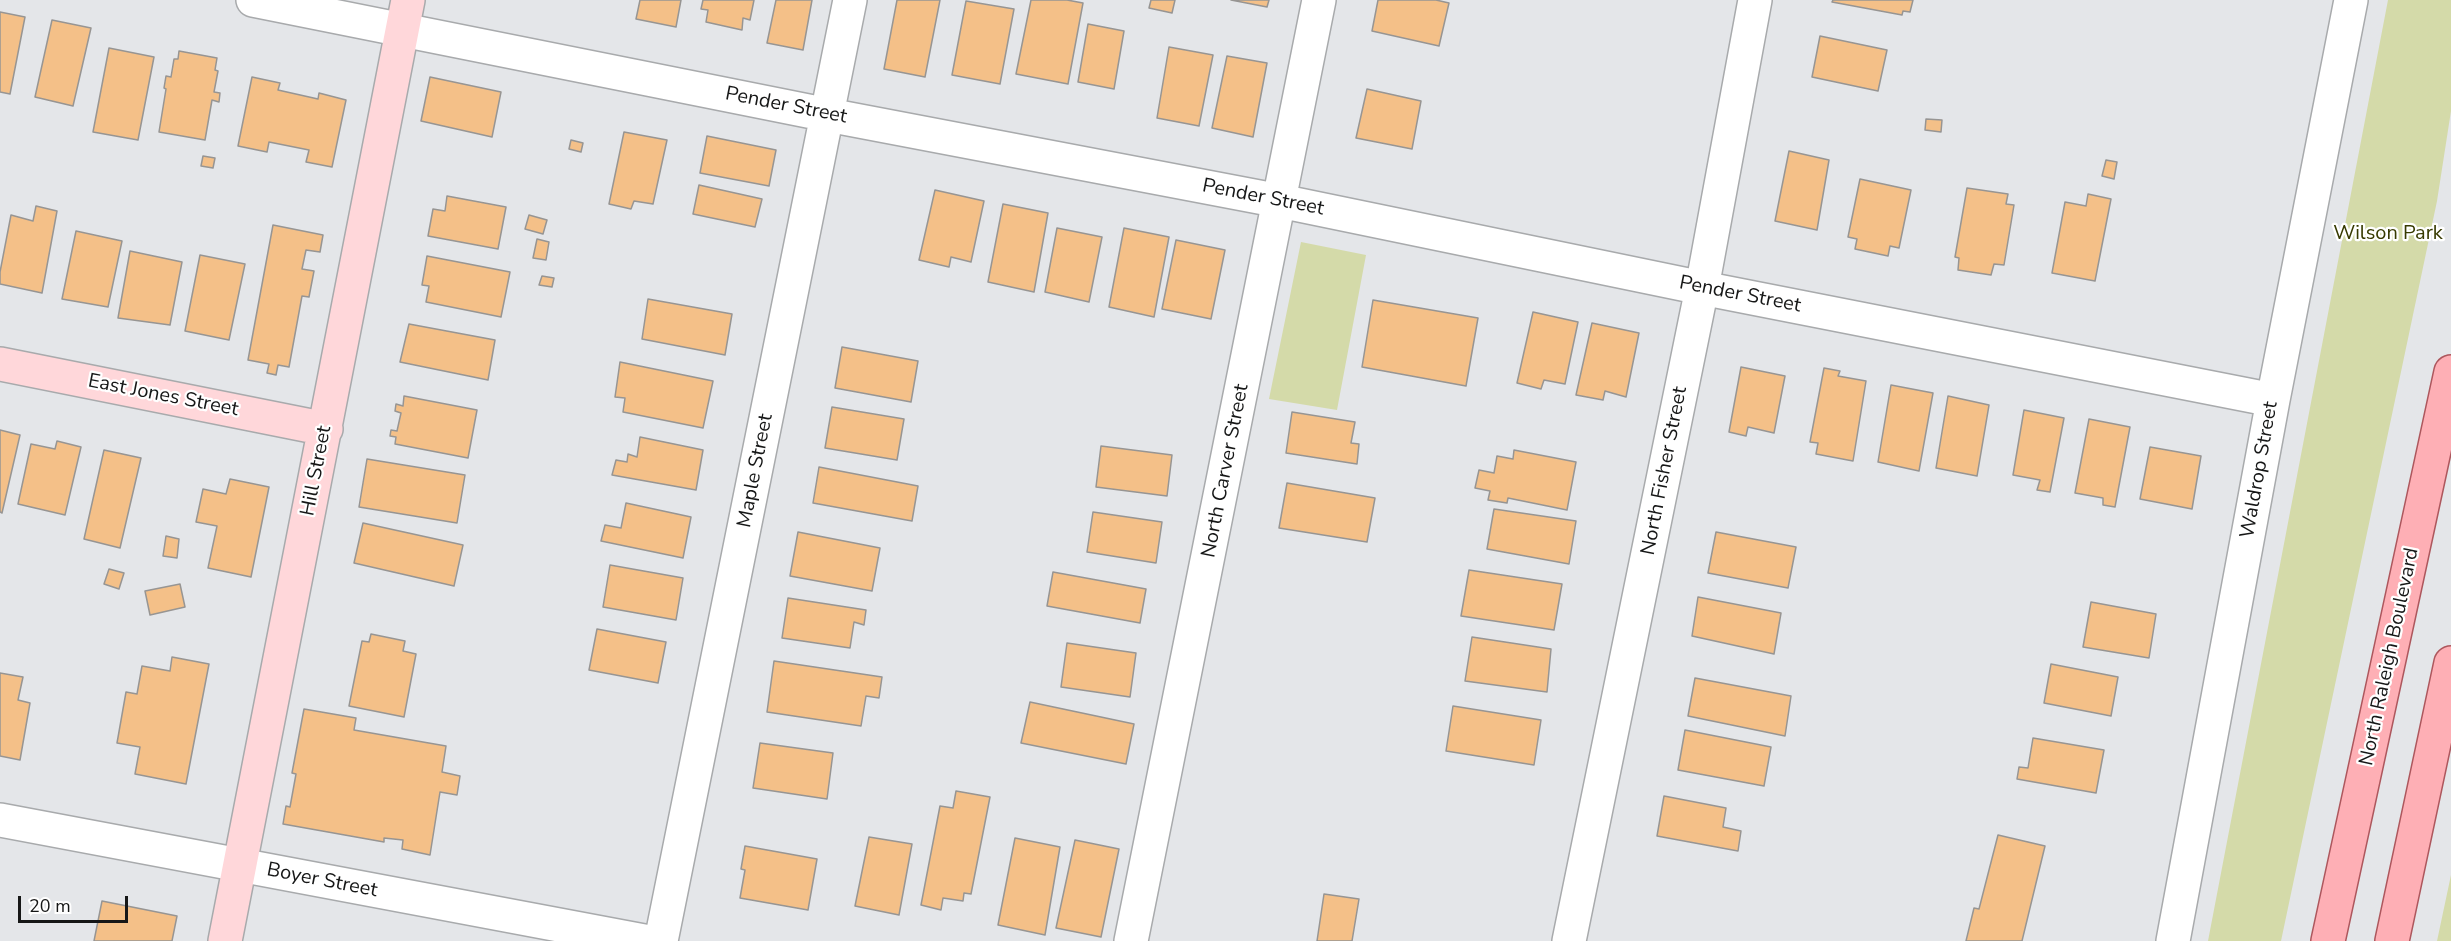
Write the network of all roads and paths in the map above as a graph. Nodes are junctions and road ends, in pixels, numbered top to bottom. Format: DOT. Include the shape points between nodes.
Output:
graph roads {
  1 [pos="253,0"];
  2 [pos="850,0"];
  3 [pos="1318,0"];
  4 [pos="1755,0"];
  5 [pos="2351,0"];
  6 [pos="405,15"];
  7 [pos="828,115"];
  8 [pos="1280,201"];
  9 [pos="1702,288"];
  10 [pos="0,364"];
  11 [pos="2451,372"];
  12 [pos="2273,400"];
  13 [pos="326,429"];
  14 [pos="2451,663"];
  15 [pos="0,820"];
  16 [pos="239,865"];
  17 [pos="225,941"];
  18 [pos="644,941"];
  19 [pos="661,941"];
  20 [pos="1131,941"];
  21 [pos="1569,941"];
  22 [pos="2173,941"];
  23 [pos="2328,941"];
  24 [pos="2392,941"];
  1 -- 6 [label="street, Pender Street"];
  2 -- 7 [label="street, Maple Street"];
  3 -- 8 [label="street, North Carver Street"];
  4 -- 9 [label="street, North Fisher Street"];
  5 -- 12 [label="street, Waldrop Street"];
  6 -- 7 [label="street, Pender Street"];
  6 -- 13 [label="street, Hill Street"];
  7 -- 8 [label="street, Pender Street"];
  7 -- 19 [label="street, Maple Street"];
  8 -- 9 [label="street, Pender Street"];
  8 -- 20 [label="street, North Carver Street"];
  9 -- 12 [label="street, Pender Street"];
  9 -- 21 [label="street, North Fisher Street"];
  10 -- 13 [label="street, East Jones Street"];
  11 -- 23 [label="main road, North Raleigh Boulevard"];
  12 -- 22 [label="street, Waldrop Street"];
  13 -- 16 [label="street, Hill Street"];
  14 -- 24 [label="main road"];
  15 -- 16 [label="street, Boyer Street"];
  16 -- 17 [label="street, Hill Street"];
  16 -- 18 [label="street, Boyer Street"];
}
